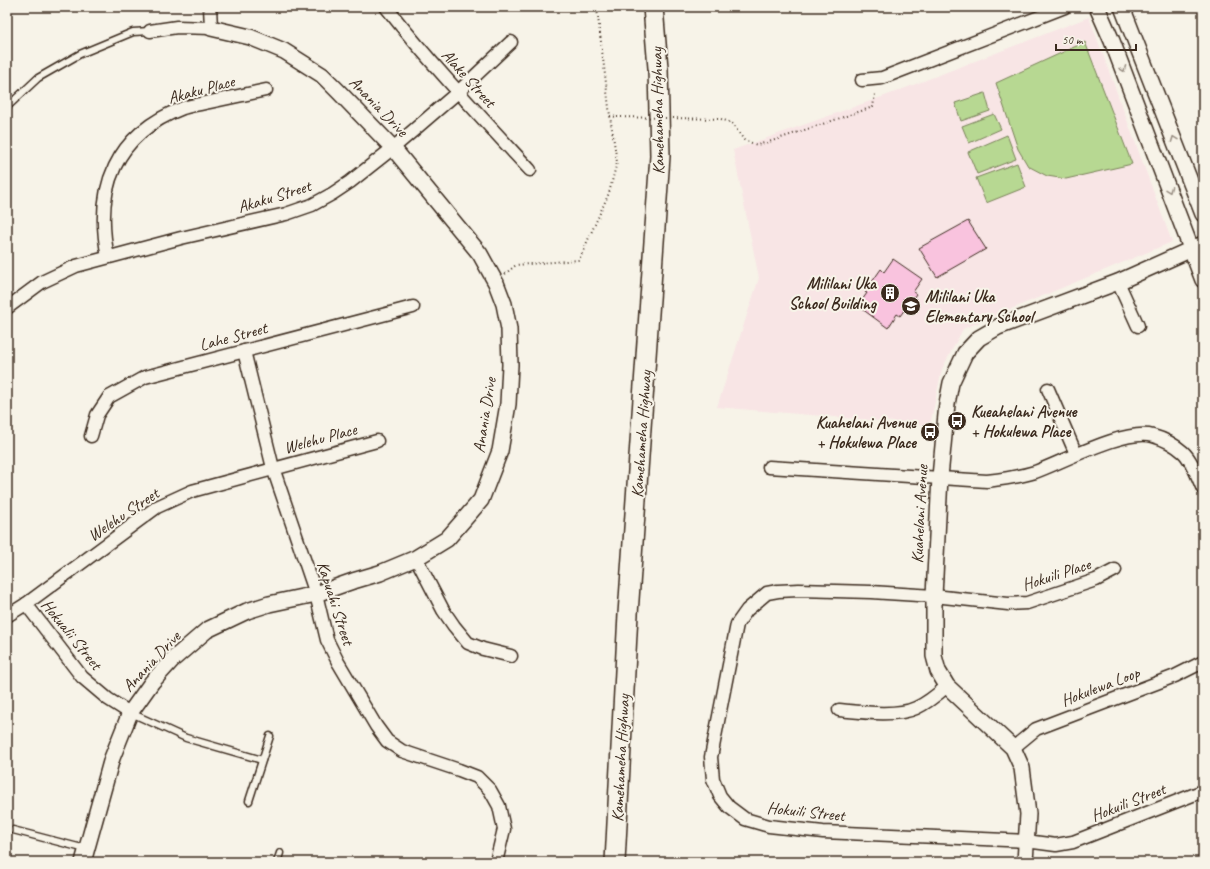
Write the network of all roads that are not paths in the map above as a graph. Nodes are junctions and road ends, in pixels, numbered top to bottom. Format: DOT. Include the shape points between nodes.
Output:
graph roads {
  1 [pos="210,7"];
  2 [pos="386,7"];
  3 [pos="653,7"];
  4 [pos="1065,7"];
  5 [pos="1098,7"];
  6 [pos="1122,7"];
  7 [pos="211,28"];
  8 [pos="150,31"];
  9 [pos="511,42"];
  10 [pos="862,80"];
  11 [pos="266,90"];
  12 [pos="458,92"];
  13 [pos="7,107"];
  14 [pos="392,148"];
  15 [pos="530,170"];
  16 [pos="1203,214"];
  17 [pos="1197,247"];
  18 [pos="108,257"];
  19 [pos="1203,280"];
  20 [pos="1118,282"];
  21 [pos="413,307"];
  22 [pos="7,308"];
  23 [pos="1138,326"];
  24 [pos="244,351"];
  25 [pos="1048,389"];
  26 [pos="91,436"];
  27 [pos="377,441"];
  28 [pos="1076,454"];
  29 [pos="769,467"];
  30 [pos="273,468"];
  31 [pos="940,477"];
  32 [pos="1203,489"];
  33 [pos="416,558"];
  34 [pos="1115,570"];
  35 [pos="316,594"];
  36 [pos="934,596"];
  37 [pos="26,604"];
  38 [pos="7,616"];
  39 [pos="511,656"];
  40 [pos="1203,662"];
  41 [pos="947,686"];
  42 [pos="839,710"];
  43 [pos="130,713"];
  44 [pos="270,736"];
  45 [pos="1013,748"];
  46 [pos="262,760"];
  47 [pos="1203,791"];
  48 [pos="249,801"];
  49 [pos="12,830"];
  50 [pos="1026,841"];
  51 [pos="280,853"];
  52 [pos="85,856"];
  53 [pos="277,862"];
  54 [pos="496,862"];
  55 [pos="615,862"];
  56 [pos="1025,862"];
  1 -- 7 [label="street"];
  2 -- 12 [label="street, Alake Street"];
  3 -- 55 [label="main road, Kamehameha Highway" via="658,68 660,156 628,614"];
  4 -- 10 [label="street" via="882,78"];
  5 -- 17 [label="street, one-way"];
  16 -- 6 [label="street, one-way"];
  7 -- 8 [label="street, Anania Drive"];
  7 -- 14 [label="street, Anania Drive" via="250,37 284,51 304,63 322,75"];
  8 -- 13 [label="lane" via="134,32 80,54 38,78"];
  9 -- 12 [label="street, Akaku Street"];
  11 -- 18 [label="street, Akaku Place" via="185,108 147,126 134,138 116,164 104,197 104,238"];
  12 -- 14 [label="street, Akaku Street"];
  12 -- 15 [label="street, Alake Street"];
  14 -- 18 [label="street, Akaku Street" via="332,194 286,214"];
  14 -- 33 [label="street, Anania Drive" via="480,254 504,304 509,329 508,404 500,451 481,500 447,539"];
  17 -- 19 [label="street"];
  17 -- 20 [label="street, Kuahelani Avenue"];
  18 -- 22 [label="street, Akaku Street" via="76,266 42,282"];
  20 -- 23 [label="street"];
  20 -- 31 [label="street, Kuahelani Avenue" via="998,327 979,338 964,353 951,383"];
  21 -- 24 [label="street, Lahe Street"];
  24 -- 26 [label="street, Lahe Street" via="145,377 126,386 109,397 98,415"];
  24 -- 30 [label="street, Kapuahi Street"];
  25 -- 28 [label="street"];
  27 -- 30 [label="street, Welehu Place"];
  28 -- 31 [label="street" via="1035,472 1012,478 987,481"];
  28 -- 32 [label="street" via="1120,439 1138,435 1153,436 1172,444 1184,453"];
  29 -- 31 [label="street"];
  30 -- 35 [label="street, Kapuahi Street"];
  30 -- 37 [label="street, Welehu Street" via="192,491 157,507"];
  31 -- 36 [label="street, Kuahelani Avenue"];
  33 -- 35 [label="street, Anania Drive"];
  33 -- 39 [label="street" via="443,610 468,642 483,649"];
  34 -- 36 [label="street, Hokuili Place" via="1096,580 1027,603 1008,604"];
  35 -- 43 [label="street, Anania Drive" via="247,611 207,630 172,660 152,682"];
  35 -- 54 [label="street, Kapuahi Street" via="328,640 338,662 387,741 402,751 477,777 490,790 499,806 504,829"];
  36 -- 41 [label="street, Kuahelani Avenue" via="934,656 938,671"];
  36 -- 50 [label="street, Hokuili Street" via="799,590 767,593 747,610 737,624 711,757 713,779 720,796 729,807 745,819 769,826 824,832"];
  37 -- 38 [label="street, Welehu Street"];
  37 -- 43 [label="street, Hokualii Street" via="82,677"];
  40 -- 45 [label="street, Hokulewa Loop" via="1175,676 1036,729"];
  41 -- 42 [label="street" via="917,708 904,712"];
  41 -- 45 [label="street, Kuahelani Avenue"];
  43 -- 46 [label="lane" via="186,738"];
  43 -- 52 [label="street, Anania Drive" via="112,758"];
  44 -- 46 [label="lane"];
  45 -- 50 [label="street, Kuahelani Avenue" via="1022,768 1026,790"];
  46 -- 48 [label="lane"];
  47 -- 50 [label="street, Hokuili Street" via="1073,842 1056,845"];
  49 -- 52 [label="lane"];
  50 -- 56 [label="street, Kuahelani Avenue"];
  51 -- 53 [label="lane"];
}
